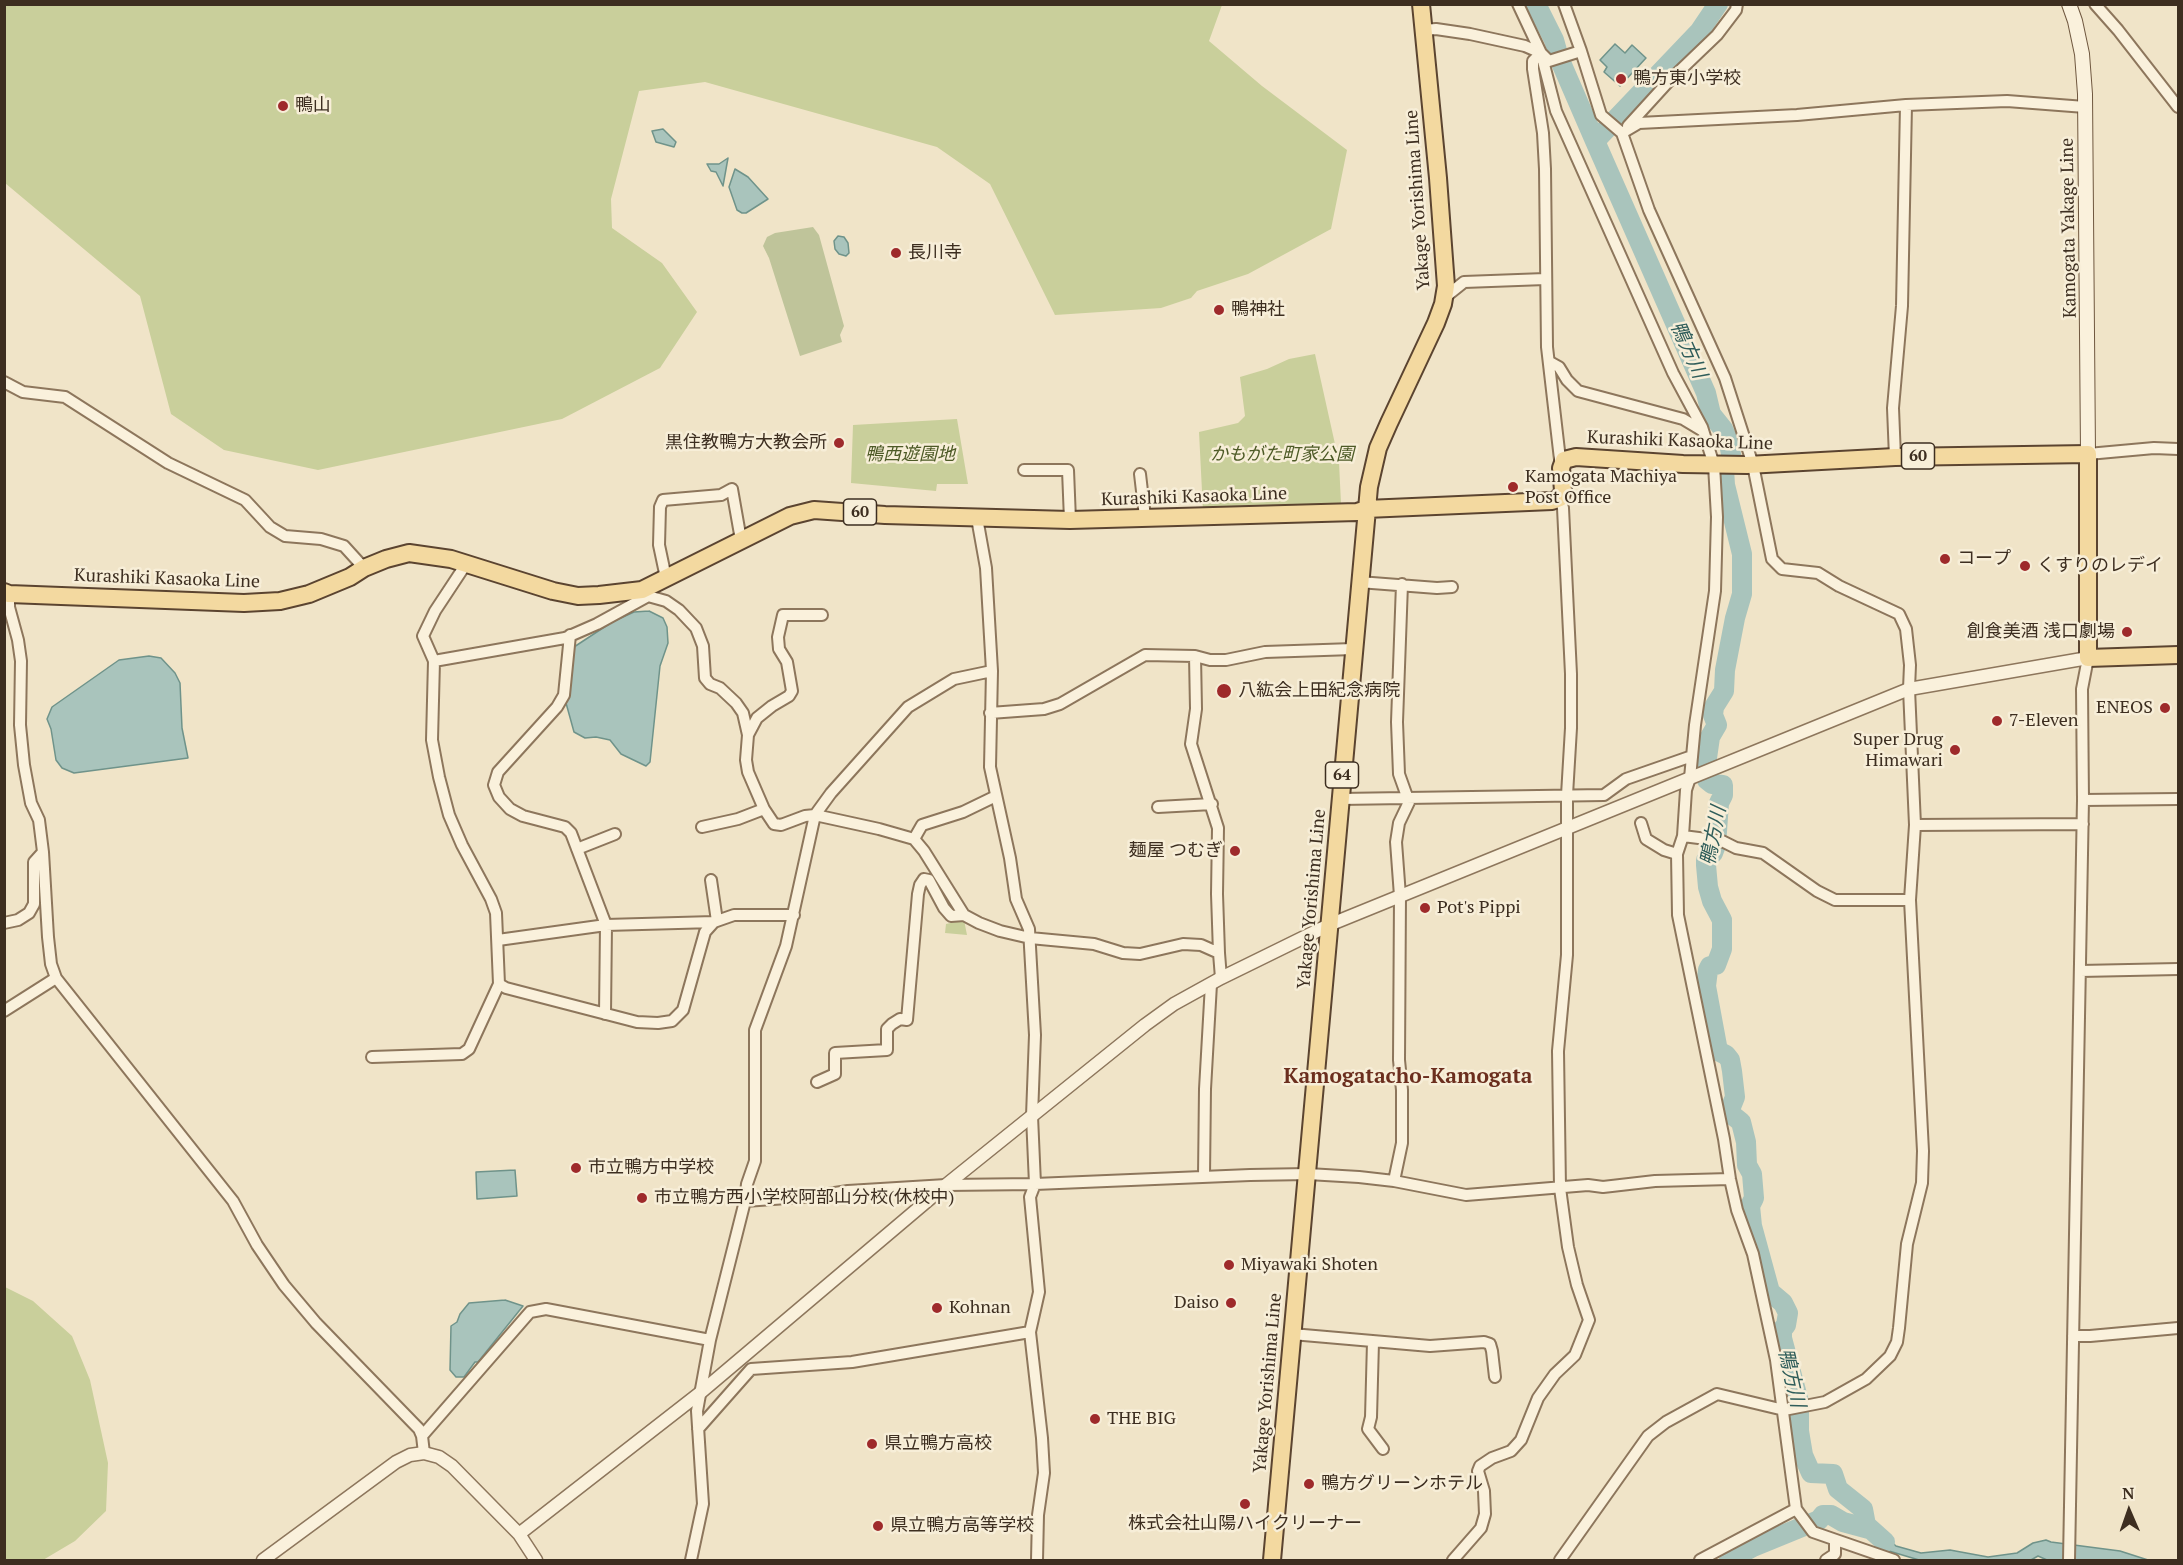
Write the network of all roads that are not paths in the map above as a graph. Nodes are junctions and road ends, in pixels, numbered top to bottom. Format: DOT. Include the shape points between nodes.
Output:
graph roads {
  1 [pos="1420,4"];
  2 [pos="1518,4"];
  3 [pos="1564,4"];
  4 [pos="1737,4"];
  5 [pos="2095,4"];
  6 [pos="2069,5"];
  7 [pos="1423,30"];
  8 [pos="1578,52"];
  9 [pos="1545,57"];
  10 [pos="1906,105"];
  11 [pos="2085,107"];
  12 [pos="2178,107"];
  13 [pos="1621,132"];
  14 [pos="1545,279"];
  15 [pos="1444,298"];
  16 [pos="1550,362"];
  17 [pos="4,382"];
  18 [pos="1703,432"];
  19 [pos="2178,449"];
  20 [pos="2088,454"];
  21 [pos="1895,457"];
  22 [pos="1714,465"];
  23 [pos="1750,465"];
  24 [pos="1561,468"];
  25 [pos="1024,470"];
  26 [pos="1140,474"];
  27 [pos="1560,498"];
  28 [pos="1366,509"];
  29 [pos="977,518"];
  30 [pos="1146,518"];
  31 [pos="1070,520"];
  32 [pos="741,540"];
  33 [pos="466,564"];
  34 [pos="363,568"];
  35 [pos="666,578"];
  36 [pos="1359,582"];
  37 [pos="1402,584"];
  38 [pos="1452,587"];
  39 [pos="7,593"];
  40 [pos="645,593"];
  41 [pos="822,615"];
  42 [pos="570,635"];
  43 [pos="1353,649"];
  44 [pos="2178,655"];
  45 [pos="1195,656"];
  46 [pos="2088,658"];
  47 [pos="434,661"];
  48 [pos="992,671"];
  49 [pos="1909,689"];
  50 [pos="990,713"];
  51 [pos="748,735"];
  52 [pos="1692,756"];
  53 [pos="1690,778"];
  54 [pos="1567,795"];
  55 [pos="996,796"];
  56 [pos="1409,797"];
  57 [pos="1341,799"];
  58 [pos="2083,800"];
  59 [pos="2178,800"];
  60 [pos="1212,804"];
  61 [pos="1158,807"];
  62 [pos="764,809"];
  63 [pos="815,815"];
  64 [pos="1641,823"];
  65 [pos="2083,824"];
  66 [pos="1915,825"];
  67 [pos="702,827"];
  68 [pos="1567,828"];
  69 [pos="615,834"];
  70 [pos="1683,836"];
  71 [pos="914,839"];
  72 [pos="577,849"];
  73 [pos="43,852"];
  74 [pos="1677,854"];
  75 [pos="711,880"];
  76 [pos="1400,896"];
  77 [pos="1910,900"];
  78 [pos="794,915"];
  79 [pos="964,915"];
  80 [pos="716,921"];
  81 [pos="4,923"];
  82 [pos="606,925"];
  83 [pos="1329,925"];
  84 [pos="1029,938"];
  85 [pos="498,940"];
  86 [pos="1219,953"];
  87 [pos="2178,969"];
  88 [pos="2080,971"];
  89 [pos="56,978"];
  90 [pos="1216,981"];
  91 [pos="499,984"];
  92 [pos="4,1011"];
  93 [pos="605,1014"];
  94 [pos="372,1058"];
  95 [pos="817,1082"];
  96 [pos="1032,1116"];
  97 [pos="1308,1174"];
  98 [pos="1204,1176"];
  99 [pos="1730,1179"];
  100 [pos="1394,1181"];
  101 [pos="1035,1184"];
  102 [pos="946,1185"];
  103 [pos="1560,1188"];
  104 [pos="745,1201"];
  105 [pos="2178,1328"];
  106 [pos="1030,1332"];
  107 [pos="1292,1334"];
  108 [pos="2073,1336"];
  109 [pos="711,1340"];
  110 [pos="1373,1342"];
  111 [pos="1495,1377"];
  112 [pos="700,1393"];
  113 [pos="1789,1409"];
  114 [pos="698,1429"];
  115 [pos="422,1436"];
  116 [pos="1383,1449"];
  117 [pos="424,1453"];
  118 [pos="1799,1511"];
  119 [pos="519,1534"];
  120 [pos="1835,1540"];
  121 [pos="263,1560"];
  122 [pos="536,1560"];
  123 [pos="691,1560"];
  124 [pos="1037,1560"];
  125 [pos="1272,1560"];
  126 [pos="1454,1560"];
  127 [pos="1560,1560"];
  128 [pos="1700,1560"];
  129 [pos="1826,1560"];
  130 [pos="1894,1560"];
  131 [pos="2069,1560"];
  1 -- 7 [label="main road, Yakage Yorishima Line / 64"];
  2 -- 9 [label="street"];
  3 -- 8 [label="street"];
  4 -- 13 [label="street" via="1717,35"];
  5 -- 12 [label="street"];
  6 -- 11 [label="main road, Kamogata Yakage Line" via="2082,54"];
  7 -- 9 [label="street" via="1470,34 1525,46"];
  7 -- 15 [label="main road, Yakage Yorishima Line / 64" via="1445,263"];
  8 -- 9 [label="street"];
  8 -- 13 [label="street" via="1601,115"];
  9 -- 14 [label="street" via="1533,60 1545,169"];
  9 -- 18 [label="street" via="1556,111 1673,374"];
  10 -- 11 [label="street" via="2007,102"];
  10 -- 13 [label="street" via="1639,123"];
  10 -- 21 [label="street" via="1902,306 1893,408"];
  11 -- 20 [label="main road, Kamogata Yakage Line"];
  13 -- 23 [label="street" via="1649,210 1725,378"];
  14 -- 15 [label="street" via="1464,282"];
  14 -- 16 [label="street"];
  15 -- 28 [label="main road, Yakage Yorishima Line / 64" via="1378,448"];
  16 -- 18 [label="street" via="1559,367 1578,391 1683,419"];
  16 -- 24 [label="street"];
  17 -- 34 [label="street" via="23,392 65,397 168,464 245,500 285,537 321,539 344,546"];
  18 -- 22 [label="street"];
  19 -- 20 [label="street"];
  20 -- 21 [label="main road, Kurashiki Kasaoka Line / 60"];
  20 -- 46 [label="main road"];
  21 -- 23 [label="main road, Kurashiki Kasaoka Line / 60"];
  22 -- 23 [label="main road, Kurashiki Kasaoka Line / 60"];
  22 -- 24 [label="main road, Kurashiki Kasaoka Line / 60" via="1576,457 1564,460"];
  22 -- 52 [label="street" via="1715,591"];
  23 -- 49 [label="street" via="1772,558 1782,569 1818,573 1899,614 1906,629"];
  24 -- 27 [label="main road"];
  25 -- 31 [label="street" via="1068,470"];
  26 -- 30 [label="street"];
  27 -- 28 [label="main road, Kurashiki Kasaoka Line / 60"];
  27 -- 54 [label="street" via="1571,674"];
  28 -- 30 [label="main road, Kurashiki Kasaoka Line / 60"];
  28 -- 36 [label="main road, Yakage Yorishima Line / 64"];
  29 -- 31 [label="main road, Kurashiki Kasaoka Line / 60"];
  29 -- 32 [label="main road, Kurashiki Kasaoka Line / 60" via="814,510 790,516"];
  29 -- 48 [label="street" via="986,568"];
  30 -- 31 [label="main road, Kurashiki Kasaoka Line / 60"];
  32 -- 35 [label="main road, Kurashiki Kasaoka Line / 60"];
  32 -- 35 [label="street" via="732,489 721,495 663,500 659,545"];
  33 -- 34 [label="main road, Kurashiki Kasaoka Line / 60" via="409,553"];
  33 -- 40 [label="main road, Kurashiki Kasaoka Line / 60" via="578,596"];
  33 -- 47 [label="street" via="423,636"];
  34 -- 39 [label="main road, Kurashiki Kasaoka Line / 60" via="309,594 280,601 244,603"];
  35 -- 40 [label="main road, Kurashiki Kasaoka Line / 60"];
  36 -- 37 [label="street"];
  36 -- 43 [label="main road, Yakage Yorishima Line / 64"];
  37 -- 38 [label="street"];
  37 -- 56 [label="street" via="1397,722 1399,774"];
  39 -- 73 [label="street" via="21,661 24,765"];
  40 -- 42 [label="street" via="597,624"];
  40 -- 51 [label="street" via="666,601 692,622 703,646 705,678 736,703 743,713"];
  41 -- 51 [label="street" via="783,615 779,649 787,662 792,691 757,718"];
  42 -- 47 [label="street"];
  42 -- 72 [label="street" via="564,695 498,772 494,785 510,809 565,827"];
  43 -- 45 [label="street" via="1265,652 1226,660"];
  43 -- 57 [label="main road, Yakage Yorishima Line / 64"];
  44 -- 46 [label="main road"];
  45 -- 50 [label="street" via="1145,656 1060,704"];
  45 -- 60 [label="street" via="1196,709 1191,744"];
  46 -- 49 [label="street"];
  46 -- 58 [label="street" via="2082,689"];
  47 -- 85 [label="street" via="432,740 438,777 453,825 491,899"];
  48 -- 50 [label="street"];
  48 -- 63 [label="street" via="954,679 908,707"];
  49 -- 53 [label="street"];
  49 -- 66 [label="street"];
  50 -- 55 [label="street" via="990,768"];
  51 -- 62 [label="street" via="748,772"];
  52 -- 53 [label="street"];
  52 -- 54 [label="street" via="1626,779 1604,795"];
  53 -- 68 [label="street"];
  53 -- 70 [label="street"];
  54 -- 56 [label="street"];
  54 -- 68 [label="street"];
  55 -- 71 [label="street" via="922,825"];
  55 -- 84 [label="street" via="1016,899"];
  56 -- 57 [label="street"];
  56 -- 76 [label="street" via="1396,842"];
  57 -- 83 [label="main road, Yakage Yorishima Line / 64"];
  58 -- 59 [label="street"];
  58 -- 65 [label="street"];
  60 -- 61 [label="street"];
  60 -- 86 [label="street" via="1218,828"];
  62 -- 63 [label="street" via="774,825"];
  62 -- 67 [label="street"];
  63 -- 71 [label="street"];
  63 -- 78 [label="street"];
  64 -- 74 [label="street" via="1646,839"];
  65 -- 66 [label="street"];
  65 -- 88 [label="street"];
  66 -- 77 [label="street"];
  68 -- 76 [label="street"];
  68 -- 103 [label="street" via="1567,955 1558,1051"];
  69 -- 72 [label="street"];
  70 -- 74 [label="street"];
  70 -- 77 [label="street" via="1722,841 1763,853 1835,900"];
  71 -- 79 [label="street"];
  72 -- 82 [label="street"];
  73 -- 81 [label="street" via="34,861 34,904 18,920"];
  73 -- 89 [label="street" via="48,937"];
  74 -- 99 [label="street" via="1678,915"];
  75 -- 80 [label="street"];
  76 -- 83 [label="street"];
  76 -- 100 [label="street" via="1402,1143"];
  77 -- 113 [label="street" via="1923,1151 1922,1183 1907,1244 1897,1342 1890,1356 1866,1379 1825,1402"];
  78 -- 80 [label="street" via="734,915"];
  78 -- 104 [label="street" via="755,1030 755,1161"];
  79 -- 84 [label="street" via="1000,931"];
  79 -- 95 [label="street" via="951,916 929,880 924,879 918,894 907,1020 900,1019 887,1029 887,1050 835,1053 835,1074"];
  80 -- 82 [label="street"];
  80 -- 93 [label="street" via="705,932 683,1010 672,1021 637,1022"];
  82 -- 85 [label="street"];
  82 -- 93 [label="street"];
  83 -- 90 [label="street"];
  83 -- 97 [label="main road, Yakage Yorishima Line / 64"];
  84 -- 86 [label="street" via="1094,944 1123,953 1140,954 1182,944 1201,945"];
  84 -- 96 [label="street" via="1035,1035"];
  85 -- 91 [label="street"];
  86 -- 90 [label="street"];
  87 -- 88 [label="street"];
  88 -- 108 [label="street"];
  89 -- 92 [label="street"];
  89 -- 115 [label="street" via="233,1202 284,1285"];
  90 -- 96 [label="street" via="1145,1025"];
  90 -- 98 [label="street" via="1205,1089"];
  91 -- 93 [label="street"];
  91 -- 94 [label="street" via="469,1049 462,1054"];
  96 -- 101 [label="street"];
  96 -- 102 [label="street"];
  97 -- 98 [label="street"];
  97 -- 100 [label="street"];
  97 -- 107 [label="main road, Yakage Yorishima Line / 64"];
  98 -- 101 [label="street"];
  99 -- 103 [label="street"];
  99 -- 113 [label="street" via="1753,1254"];
  100 -- 103 [label="street" via="1466,1195"];
  101 -- 102 [label="street"];
  101 -- 106 [label="street" via="1030,1197 1039,1292"];
  102 -- 104 [label="street"];
  102 -- 112 [label="street"];
  103 -- 126 [label="street" via="1570,1256 1589,1320 1575,1355 1538,1398 1521,1440 1511,1451 1480,1466 1485,1514 1481,1527"];
  104 -- 109 [label="street"];
  105 -- 108 [label="street"];
  106 -- 114 [label="street" via="852,1362 751,1369"];
  106 -- 124 [label="street" via="1044,1473"];
  107 -- 110 [label="street"];
  107 -- 125 [label="main road, Yakage Yorishima Line / 64"];
  108 -- 131 [label="street"];
  109 -- 112 [label="street"];
  109 -- 115 [label="street" via="546,1309 530,1312"];
  110 -- 111 [label="street" via="1430,1346 1484,1342 1490,1344"];
  110 -- 116 [label="street" via="1368,1429"];
  112 -- 114 [label="street"];
  112 -- 119 [label="street"];
  113 -- 118 [label="street"];
  113 -- 127 [label="street" via="1717,1394 1666,1422 1648,1436"];
  114 -- 123 [label="street" via="703,1504"];
  115 -- 117 [label="street"];
  117 -- 119 [label="street" via="439,1456 452,1466"];
  117 -- 121 [label="street" via="396,1462"];
  118 -- 120 [label="street" via="1813,1532"];
  118 -- 128 [label="street"];
  119 -- 122 [label="street"];
  120 -- 129 [label="street" via="1835,1554"];
  120 -- 130 [label="street"];
}
